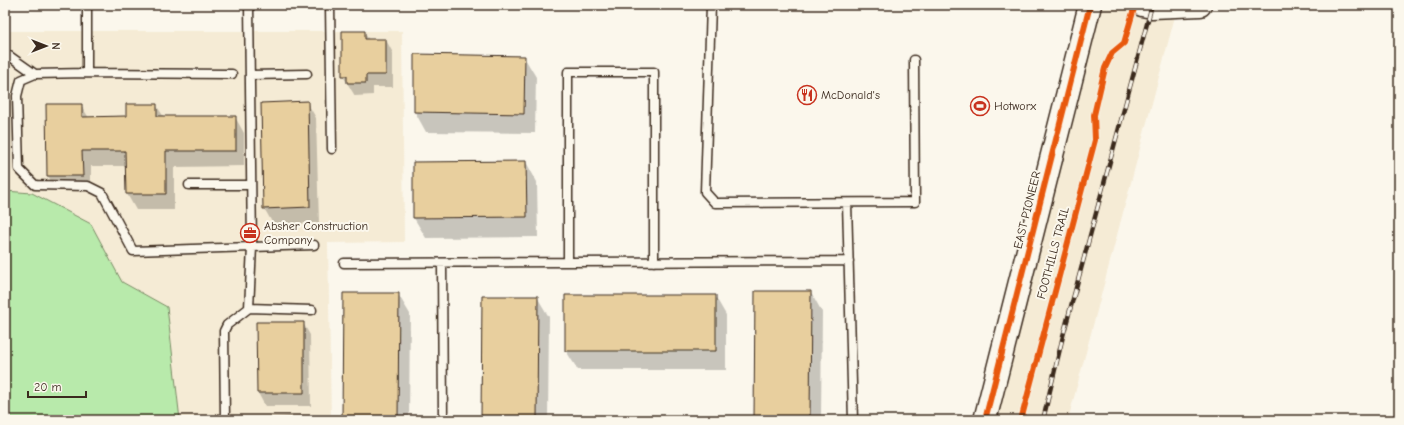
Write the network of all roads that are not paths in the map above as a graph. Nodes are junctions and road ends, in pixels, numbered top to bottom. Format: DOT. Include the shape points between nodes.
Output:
graph roads {
  1 [pos="87,5"];
  2 [pos="249,5"];
  3 [pos="330,5"];
  4 [pos="712,5"];
  5 [pos="1090,5"];
  6 [pos="1142,5"];
  7 [pos="1200,5"];
  8 [pos="5,56"];
  9 [pos="914,60"];
  10 [pos="87,73"];
  11 [pos="35,74"];
  12 [pos="232,74"];
  13 [pos="307,74"];
  14 [pos="250,76"];
  15 [pos="332,149"];
  16 [pos="251,184"];
  17 [pos="189,185"];
  18 [pos="847,203"];
  19 [pos="314,245"];
  20 [pos="252,247"];
  21 [pos="849,261"];
  22 [pos="568,262"];
  23 [pos="654,262"];
  24 [pos="344,263"];
  25 [pos="442,263"];
  26 [pos="250,308"];
  27 [pos="312,310"];
  28 [pos="225,420"];
  29 [pos="443,420"];
  30 [pos="853,420"];
  31 [pos="985,420"];
  1 -- 10 [label="lane"];
  2 -- 14 [label="lane"];
  3 -- 15 [label="lane"];
  4 -- 18 [label="lane" via="705,192 715,203"];
  5 -- 31 [label="street, EAST PIONEER"];
  6 -- 7 [label="street"];
  8 -- 11 [label="lane" via="8,55"];
  9 -- 18 [label="lane" via="915,202"];
  10 -- 11 [label="lane"];
  10 -- 12 [label="lane"];
  11 -- 20 [label="lane" via="21,80 17,96 19,169 35,185 88,186 102,193 133,251"];
  13 -- 14 [label="lane"];
  14 -- 16 [label="lane"];
  16 -- 17 [label="lane"];
  16 -- 20 [label="lane"];
  18 -- 21 [label="lane"];
  19 -- 20 [label="lane"];
  20 -- 26 [label="lane"];
  21 -- 23 [label="lane"];
  21 -- 30 [label="lane"];
  22 -- 23 [label="lane"];
  22 -- 23 [label="lane" via="568,72 654,72"];
  22 -- 25 [label="lane"];
  24 -- 25 [label="lane"];
  25 -- 29 [label="lane"];
  26 -- 27 [label="lane"];
  26 -- 28 [label="lane" via="227,325 224,331"];
}
